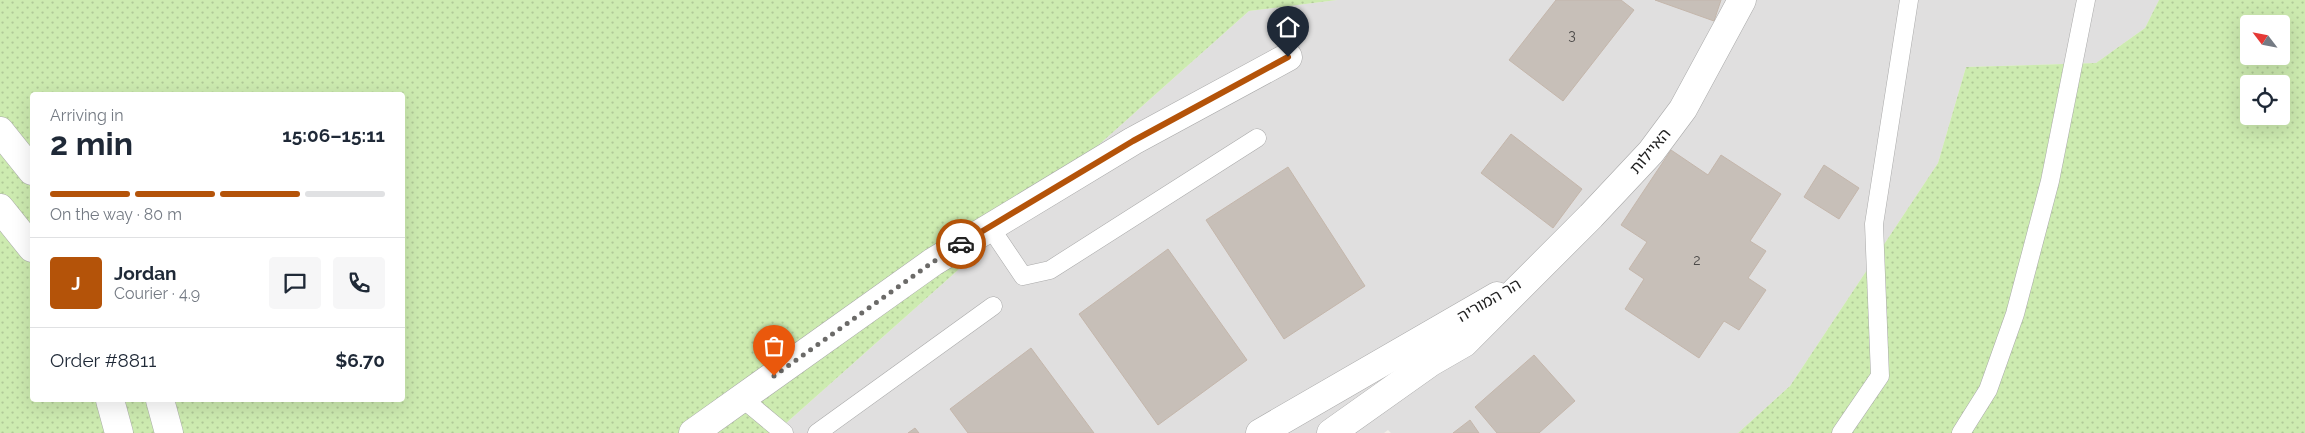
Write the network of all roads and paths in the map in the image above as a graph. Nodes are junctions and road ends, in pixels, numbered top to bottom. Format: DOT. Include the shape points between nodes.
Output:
graph roads {
  1 [pos="1742,0"];
  2 [pos="1909,0"];
  3 [pos="2086,0"];
  4 [pos="1288,57"];
  5 [pos="0,131"];
  6 [pos="1257,138"];
  7 [pos="30,168"];
  8 [pos="0,208"];
  9 [pos="990,227"];
  10 [pos="30,246"];
  11 [pos="1527,279"];
  12 [pos="993,306"];
  13 [pos="742,398"];
  14 [pos="111,402"];
  15 [pos="161,402"];
  16 [pos="119,433"];
  17 [pos="169,433"];
  18 [pos="693,433"];
  19 [pos="784,433"];
  20 [pos="817,433"];
  21 [pos="1260,433"];
  22 [pos="1331,433"];
  23 [pos="1841,433"];
  24 [pos="1961,433"];
  1 -- 11 [label="street, האיילות" via="1683,109 1651,152"];
  2 -- 23 [label="lane" via="1874,224 1880,376"];
  3 -- 24 [label="lane" via="2050,181 2015,314 1988,390"];
  4 -- 9 [label="street" via="1133,141"];
  5 -- 7 [label="street"];
  6 -- 9 [label="lane" via="1050,270 1024,276"];
  8 -- 10 [label="street"];
  9 -- 13 [label="street" via="933,262"];
  11 -- 21 [label="street, הר המוריה"];
  11 -- 22 [label="street, הר המוריה" via="1464,343"];
  12 -- 20 [label="lane"];
  13 -- 18 [label="street"];
  13 -- 19 [label="lane"];
  14 -- 16 [label="street"];
  15 -- 17 [label="street"];
}
